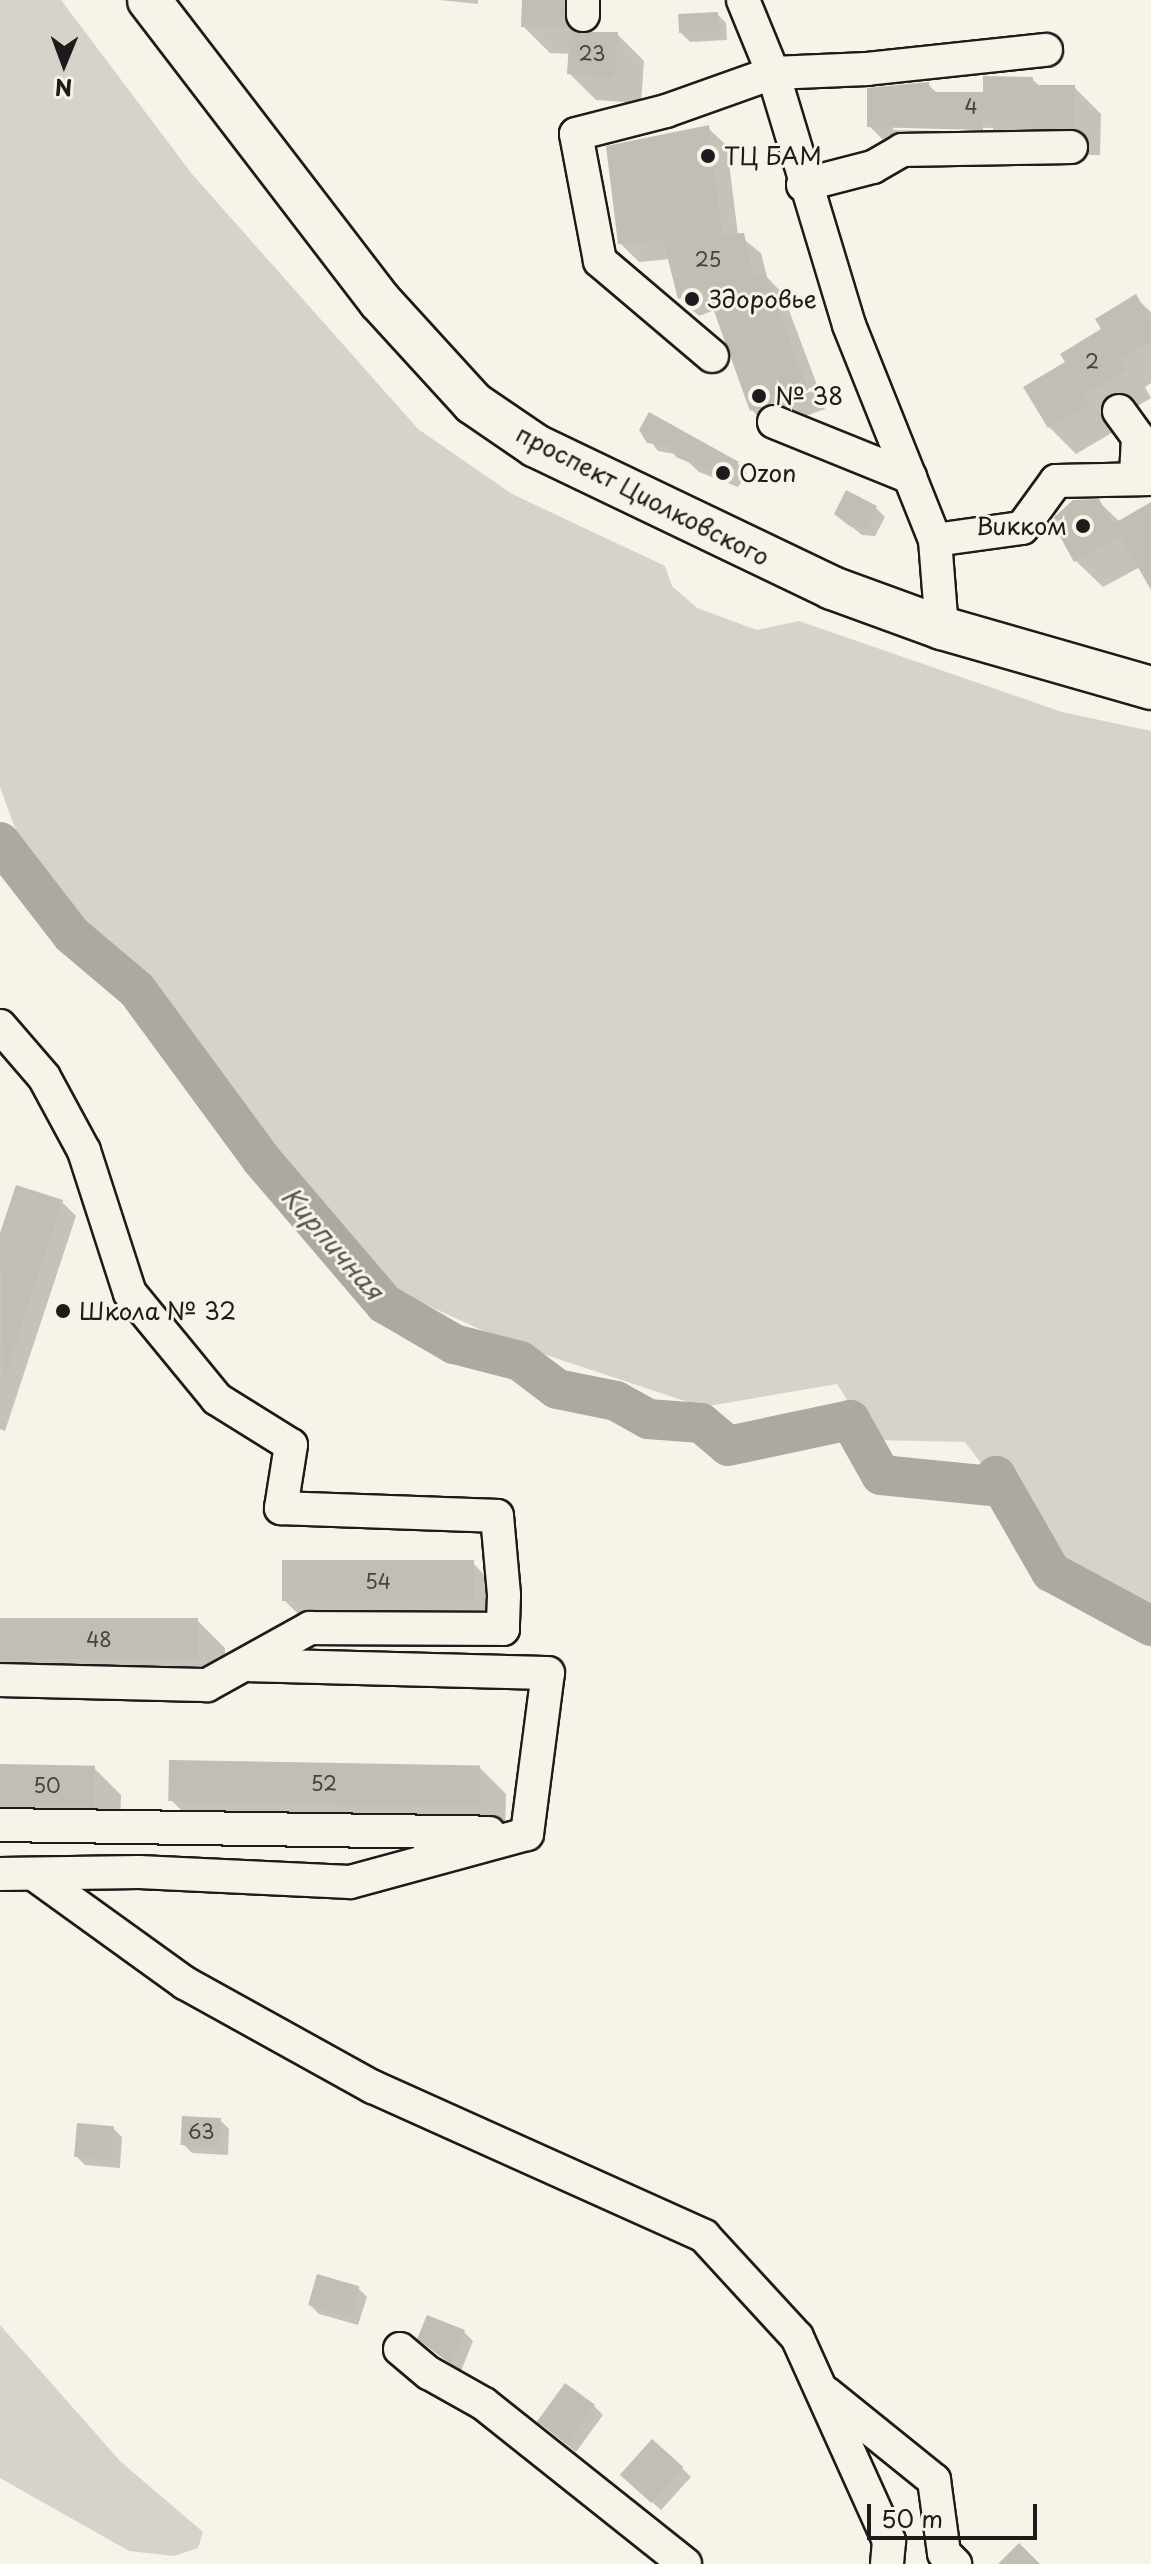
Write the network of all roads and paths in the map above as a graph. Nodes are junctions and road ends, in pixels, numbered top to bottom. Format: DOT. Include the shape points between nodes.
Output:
graph roads {
  1 [pos="149,0"];
  2 [pos="743,0"];
  3 [pos="1046,50"];
  4 [pos="773,73"];
  5 [pos="1071,147"];
  6 [pos="803,185"];
  7 [pos="712,356"];
  8 [pos="1119,411"];
  9 [pos="774,422"];
  10 [pos="910,477"];
  11 [pos="1144,478"];
  12 [pos="935,540"];
  13 [pos="942,628"];
  14 [pos="1151,688"];
  15 [pos="0,1026"];
  16 [pos="251,1665"];
  17 [pos="0,1680"];
  18 [pos="0,1825"];
  19 [pos="527,1834"];
  20 [pos="0,1874"];
  21 [pos="35,1875"];
  22 [pos="400,2349"];
  23 [pos="820,2388"];
  24 [pos="685,2564"];
  25 [pos="887,2564"];
  26 [pos="955,2564"];
  1 -- 13 [label="main road, проспект Циолковского" via="380,301 473,403 564,460 832,588"];
  2 -- 4 [label="street"];
  3 -- 4 [label="street"];
  4 -- 6 [label="street"];
  4 -- 7 [label="street" via="666,111 576,134 600,261"];
  5 -- 6 [label="street" via="902,150 873,167"];
  6 -- 10 [label="street" via="849,325"];
  8 -- 11 [label="street" via="1138,437"];
  9 -- 10 [label="street"];
  10 -- 12 [label="street"];
  11 -- 12 [label="street" via="1056,481 1022,528"];
  12 -- 13 [label="street"];
  13 -- 14 [label="main road, проспект Циолковского"];
  15 -- 16 [label="street" via="44,1077 84,1151 130,1293 217,1399 291,1445 281,1508 497,1516 503,1629 310,1628"];
  16 -- 17 [label="street" via="207,1685"];
  16 -- 19 [label="street" via="548,1673"];
  18 -- 19 [label="street"];
  19 -- 21 [label="street" via="350,1882 139,1872"];
  20 -- 21 [label="street"];
  21 -- 23 [label="street" via="185,1983 373,2087 704,2236 797,2337"];
  22 -- 24 [label="street" via="429,2373 484,2404"];
  23 -- 25 [label="street" via="889,2541"];
  23 -- 26 [label="street" via="934,2480 944,2553"];
}
